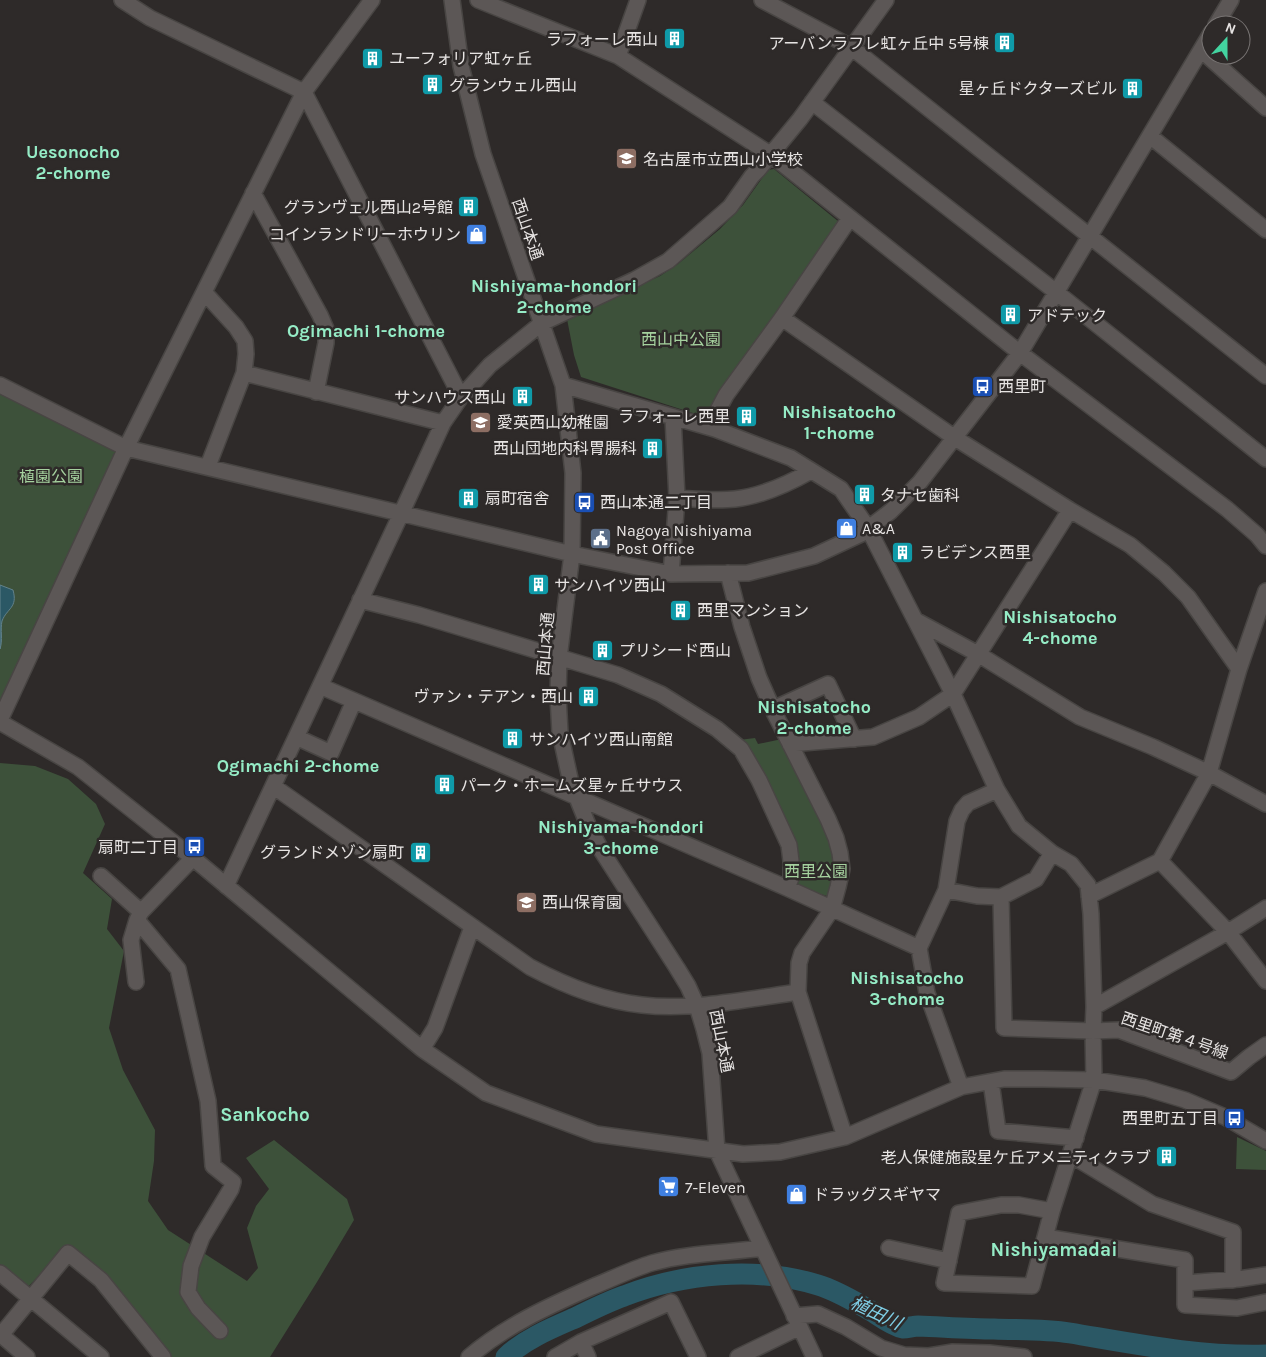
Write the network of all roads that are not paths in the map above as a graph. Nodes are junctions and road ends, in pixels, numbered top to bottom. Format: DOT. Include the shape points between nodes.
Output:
graph roads {
  1 [pos="122,0"];
  2 [pos="372,0"];
  3 [pos="452,0"];
  4 [pos="478,0"];
  5 [pos="638,0"];
  6 [pos="762,0"];
  7 [pos="886,0"];
  8 [pos="1231,0"];
  9 [pos="1222,15"];
  10 [pos="851,47"];
  11 [pos="1201,50"];
  12 [pos="618,56"];
  13 [pos="1218,65"];
  14 [pos="304,92"];
  15 [pos="812,102"];
  16 [pos="1266,108"];
  17 [pos="1150,136"];
  18 [pos="770,154"];
  19 [pos="253,193"];
  20 [pos="850,218"];
  21 [pos="1266,230"];
  22 [pos="1090,236"];
  23 [pos="204,292"];
  24 [pos="1056,292"];
  25 [pos="782,318"];
  26 [pos="542,323"];
  27 [pos="1020,353"];
  28 [pos="244,373"];
  29 [pos="1266,376"];
  30 [pos="0,385"];
  31 [pos="563,385"];
  32 [pos="316,392"];
  33 [pos="461,398"];
  34 [pos="673,417"];
  35 [pos="443,423"];
  36 [pos="709,427"];
  37 [pos="955,438"];
  38 [pos="126,448"];
  39 [pos="1266,459"];
  40 [pos="208,466"];
  41 [pos="811,471"];
  42 [pos="677,498"];
  43 [pos="1070,510"];
  44 [pos="401,514"];
  45 [pos="868,528"];
  46 [pos="1266,546"];
  47 [pos="572,554"];
  48 [pos="728,573"];
  49 [pos="671,574"];
  50 [pos="1266,591"];
  51 [pos="360,600"];
  52 [pos="915,620"];
  53 [pos="978,654"];
  54 [pos="560,658"];
  55 [pos="1239,669"];
  56 [pos="320,686"];
  57 [pos="953,694"];
  58 [pos="354,701"];
  59 [pos="773,709"];
  60 [pos="0,721"];
  61 [pos="296,737"];
  62 [pos="854,738"];
  63 [pos="790,744"];
  64 [pos="1209,774"];
  65 [pos="273,786"];
  66 [pos="997,790"];
  67 [pos="579,800"];
  68 [pos="1266,804"];
  69 [pos="1052,853"];
  70 [pos="193,858"];
  71 [pos="1160,862"];
  72 [pos="101,876"];
  73 [pos="226,886"];
  74 [pos="787,888"];
  75 [pos="946,890"];
  76 [pos="1001,896"];
  77 [pos="1089,896"];
  78 [pos="1266,908"];
  79 [pos="832,909"];
  80 [pos="139,916"];
  81 [pos="472,927"];
  82 [pos="1228,932"];
  83 [pos="919,948"];
  84 [pos="1266,981"];
  85 [pos="136,982"];
  86 [pos="798,992"];
  87 [pos="697,1006"];
  88 [pos="1094,1007"];
  89 [pos="1093,1031"];
  90 [pos="1266,1045"];
  91 [pos="422,1049"];
  92 [pos="1094,1080"];
  93 [pos="991,1082"];
  94 [pos="961,1087"];
  95 [pos="845,1137"];
  96 [pos="1076,1138"];
  97 [pos="1266,1141"];
  98 [pos="717,1151"];
  99 [pos="1071,1155"];
  100 [pos="1052,1211"];
  101 [pos="1045,1237"];
  102 [pos="889,1248"];
  103 [pos="763,1250"];
  104 [pos="949,1261"];
  105 [pos="0,1273"];
  106 [pos="1266,1275"];
  107 [pos="1233,1280"];
  108 [pos="1185,1283"];
  109 [pos="31,1299"];
  110 [pos="1266,1302"];
  111 [pos="797,1321"];
  112 [pos="220,1332"];
  113 [pos="1,1334"];
  114 [pos="581,1342"];
  115 [pos="929,1356"];
  116 [pos="28,1357"];
  117 [pos="101,1357"];
  118 [pos="163,1357"];
  119 [pos="470,1357"];
  120 [pos="555,1357"];
  121 [pos="588,1357"];
  122 [pos="698,1357"];
  123 [pos="738,1357"];
  124 [pos="814,1357"];
  125 [pos="1024,1357"];
  1 -- 14 [label="street" via="150,18"];
  2 -- 14 [label="street"];
  3 -- 26 [label="street, 西山本通" via="461,66 483,154"];
  4 -- 12 [label="street"];
  5 -- 12 [label="street"];
  6 -- 10 [label="street"];
  7 -- 10 [label="street"];
  8 -- 9 [label="street"];
  10 -- 15 [label="street"];
  10 -- 22 [label="street"];
  11 -- 17 [label="street"];
  12 -- 18 [label="street"];
  13 -- 16 [label="street"];
  14 -- 19 [label="street"];
  14 -- 33 [label="street"];
  15 -- 18 [label="street"];
  15 -- 24 [label="street"];
  17 -- 21 [label="street"];
  17 -- 22 [label="street"];
  18 -- 20 [label="street"];
  18 -- 26 [label="street" via="730,207 668,261"];
  19 -- 23 [label="street"];
  19 -- 32 [label="street" via="326,329"];
  20 -- 25 [label="street"];
  20 -- 27 [label="street"];
  22 -- 24 [label="street"];
  22 -- 29 [label="street"];
  23 -- 28 [label="street" via="225,313 245,341"];
  23 -- 38 [label="street"];
  24 -- 27 [label="street"];
  24 -- 39 [label="street"];
  25 -- 36 [label="street" via="726,395"];
  25 -- 37 [label="street"];
  26 -- 31 [label="street, 西山本通"];
  26 -- 33 [label="street" via="490,366"];
  27 -- 37 [label="street"];
  27 -- 46 [label="street" via="1227,509"];
  28 -- 32 [label="street"];
  28 -- 40 [label="street"];
  30 -- 38 [label="street"];
  31 -- 34 [label="street"];
  31 -- 47 [label="street, 西山本通" via="573,473"];
  32 -- 35 [label="street"];
  33 -- 35 [label="street"];
  34 -- 36 [label="street"];
  34 -- 42 [label="street"];
  35 -- 44 [label="street"];
  36 -- 41 [label="street" via="791,458"];
  37 -- 43 [label="street"];
  37 -- 45 [label="street" via="920,482 891,511"];
  38 -- 40 [label="street"];
  38 -- 60 [label="street"];
  40 -- 44 [label="street"];
  41 -- 42 [label="street" via="768,491 735,499"];
  41 -- 45 [label="street" via="841,490"];
  42 -- 49 [label="street"];
  43 -- 53 [label="street"];
  43 -- 55 [label="street" via="1130,545 1164,573 1188,597"];
  44 -- 47 [label="street"];
  44 -- 51 [label="street"];
  45 -- 48 [label="street" via="814,556 748,573"];
  45 -- 52 [label="street"];
  47 -- 49 [label="street"];
  47 -- 54 [label="street, 西山本通"];
  48 -- 49 [label="street"];
  48 -- 59 [label="street" via="756,670"];
  50 -- 55 [label="street"];
  51 -- 54 [label="street"];
  51 -- 56 [label="street"];
  52 -- 53 [label="street"];
  52 -- 57 [label="street"];
  53 -- 57 [label="street"];
  53 -- 64 [label="street" via="1080,717"];
  54 -- 67 [label="street, 西山本通" via="560,733"];
  54 -- 74 [label="street" via="618,675 660,694 717,729 741,749 789,845 791,878"];
  55 -- 64 [label="street"];
  56 -- 58 [label="street"];
  56 -- 61 [label="street"];
  57 -- 62 [label="street" via="919,717 873,737"];
  57 -- 66 [label="street"];
  58 -- 61 [label="street" via="331,753"];
  58 -- 67 [label="street"];
  59 -- 62 [label="street" via="828,684"];
  59 -- 63 [label="street"];
  60 -- 70 [label="street" via="78,767"];
  61 -- 65 [label="street"];
  62 -- 63 [label="street"];
  63 -- 79 [label="street" via="836,838 842,869"];
  64 -- 68 [label="street"];
  64 -- 71 [label="street"];
  65 -- 73 [label="street"];
  65 -- 81 [label="street"];
  66 -- 69 [label="street" via="1019,826"];
  66 -- 75 [label="street" via="968,803 962,810 957,821"];
  67 -- 74 [label="street"];
  67 -- 87 [label="street, 西山本通" via="601,850 677,968"];
  69 -- 76 [label="street" via="1036,879"];
  69 -- 77 [label="street" via="1071,864 1088,885"];
  70 -- 73 [label="street"];
  70 -- 80 [label="street"];
  71 -- 77 [label="street"];
  71 -- 82 [label="street"];
  72 -- 80 [label="street"];
  73 -- 91 [label="street"];
  74 -- 79 [label="street"];
  75 -- 76 [label="street" via="977,896"];
  75 -- 83 [label="street"];
  76 -- 89 [label="street" via="1004,1028"];
  77 -- 88 [label="street"];
  78 -- 82 [label="street"];
  79 -- 83 [label="street"];
  79 -- 86 [label="street" via="802,953"];
  80 -- 85 [label="street" via="131,940"];
  80 -- 112 [label="street" via="178,969 208,1101 213,1166 232,1182 202,1237 191,1266 188,1292"];
  81 -- 87 [label="street" via="530,967 575,988 643,1006"];
  81 -- 91 [label="street" via="435,1028"];
  82 -- 84 [label="street"];
  82 -- 88 [label="street"];
  83 -- 94 [label="street" via="928,993"];
  86 -- 87 [label="street"];
  86 -- 95 [label="street"];
  87 -- 98 [label="street, 西山本通" via="710,1054"];
  88 -- 89 [label="street"];
  89 -- 90 [label="street, 西里町第４号線" via="1119,1030 1231,1072"];
  89 -- 92 [label="street"];
  91 -- 98 [label="street" via="486,1093 596,1134"];
  92 -- 93 [label="street" via="1004,1079"];
  92 -- 96 [label="street"];
  92 -- 97 [label="street" via="1145,1088 1185,1100"];
  93 -- 94 [label="street"];
  93 -- 96 [label="street" via="998,1130"];
  94 -- 95 [label="street"];
  95 -- 98 [label="street" via="780,1152 743,1154"];
  96 -- 99 [label="street"];
  98 -- 103 [label="street, 西山本通"];
  99 -- 100 [label="street"];
  99 -- 107 [label="street" via="1152,1204 1233,1232"];
  100 -- 101 [label="street"];
  100 -- 104 [label="street" via="1001,1204 959,1213"];
  101 -- 104 [label="street" via="1032,1286 944,1283"];
  101 -- 108 [label="street" via="1185,1260"];
  102 -- 104 [label="street"];
  103 -- 111 [label="street, 西山本通"];
  103 -- 119 [label="street" via="654,1263 570,1297 487,1342"];
  105 -- 109 [label="street"];
  106 -- 107 [label="street"];
  107 -- 108 [label="street"];
  108 -- 110 [label="street" via="1185,1305 1237,1308"];
  109 -- 113 [label="street"];
  109 -- 117 [label="street"];
  109 -- 118 [label="street" via="68,1253 101,1280"];
  111 -- 115 [label="street" via="818,1314 881,1348 904,1355"];
  111 -- 123 [label="street"];
  111 -- 124 [label="street"];
  113 -- 116 [label="street"];
  114 -- 120 [label="street"];
  114 -- 121 [label="street"];
  114 -- 122 [label="street" via="671,1302"];
  115 -- 125 [label="street" via="953,1352"];
}
